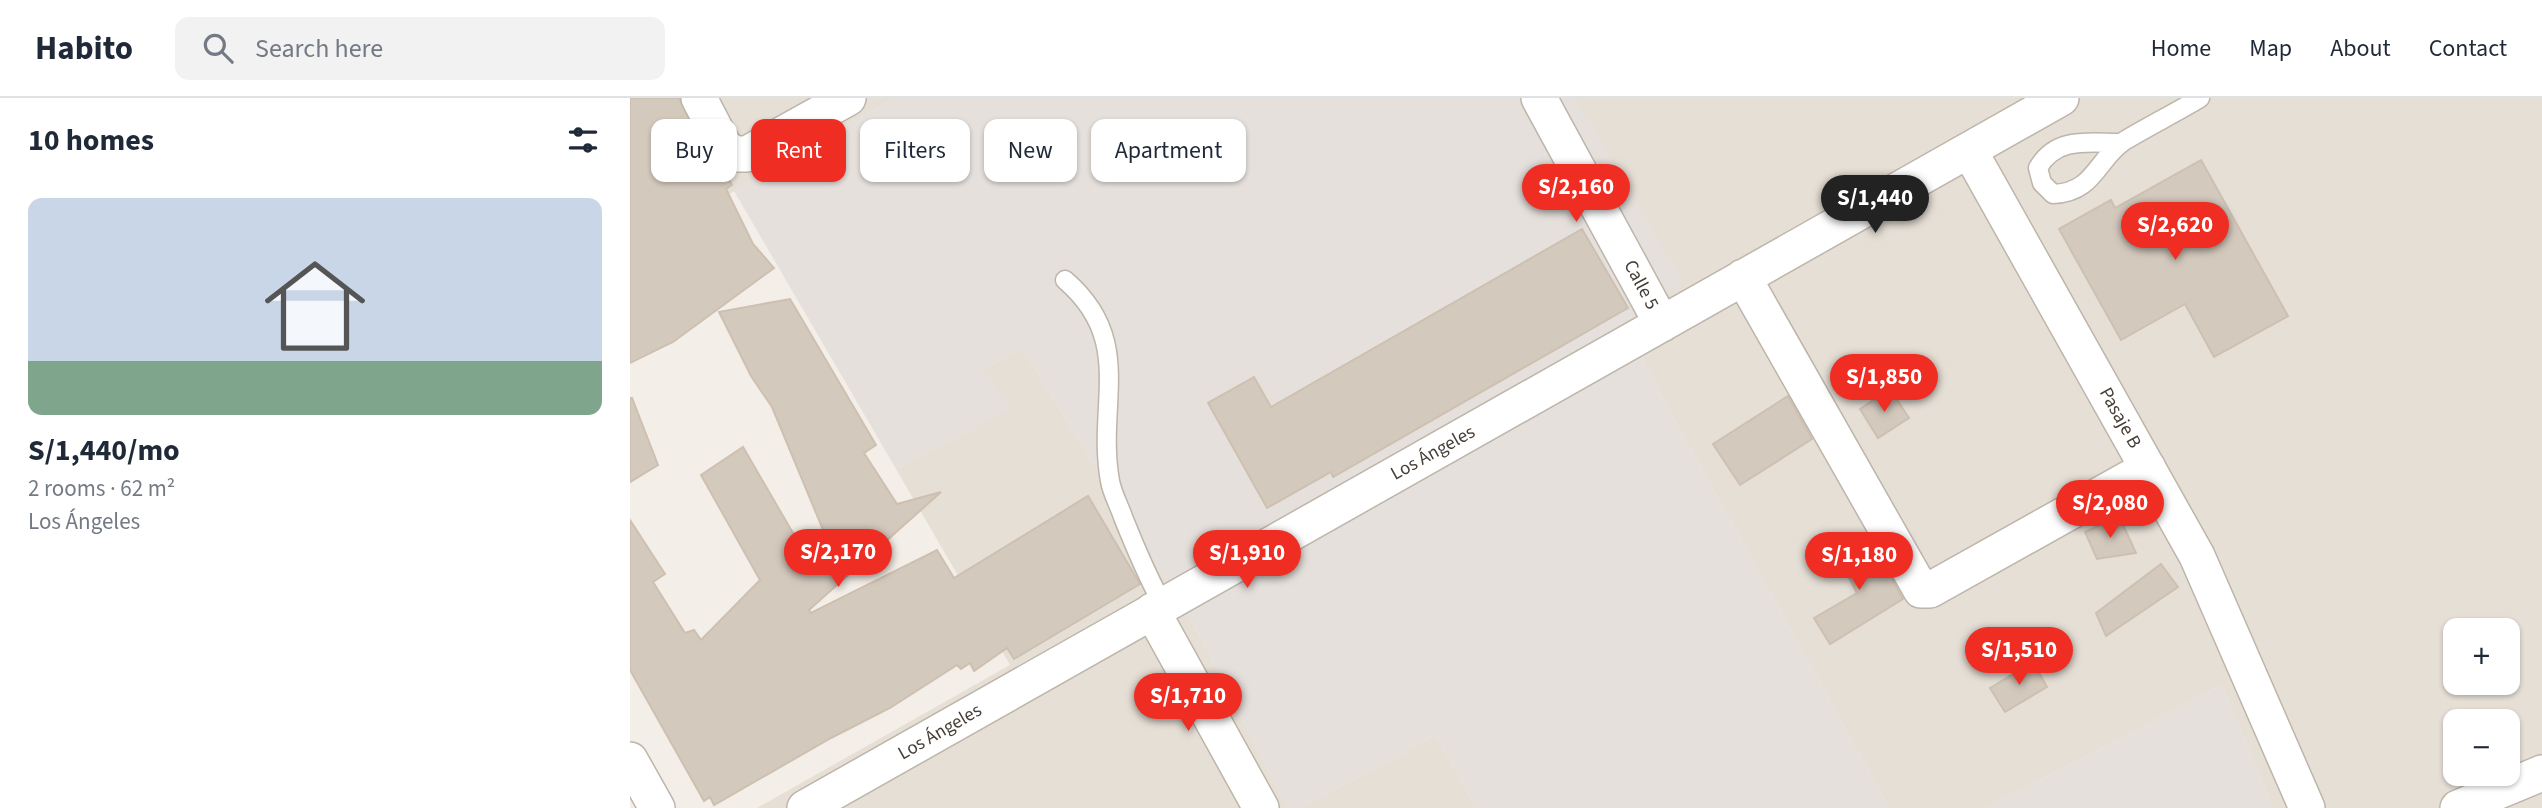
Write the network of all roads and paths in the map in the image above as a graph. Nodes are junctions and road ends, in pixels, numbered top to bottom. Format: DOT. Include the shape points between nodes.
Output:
graph roads {
  1 [pos="699,98"];
  2 [pos="848,98"];
  3 [pos="1539,98"];
  4 [pos="2061,98"];
  5 [pos="2200,98"];
  6 [pos="2179,104"];
  7 [pos="2121,143"];
  8 [pos="1969,150"];
  9 [pos="1742,277"];
  10 [pos="1065,280"];
  11 [pos="1662,324"];
  12 [pos="2148,468"];
  13 [pos="1158,608"];
  14 [pos="630,760"];
  15 [pos="2542,773"];
  16 [pos="657,808"];
  17 [pos="805,808"];
  18 [pos="1261,808"];
  19 [pos="2307,808"];
  20 [pos="2458,808"];
  1 -- 2 [label="street" via="726,148 747,154"];
  3 -- 11 [label="street, Calle 5"];
  4 -- 8 [label="street, Los Ángeles"];
  5 -- 6 [label="lane"];
  6 -- 7 [label="lane"];
  8 -- 9 [label="street, Los Ángeles"];
  8 -- 12 [label="street, Pasaje B"];
  9 -- 11 [label="street, Los Ángeles"];
  9 -- 12 [label="street" via="1921,590 1930,590"];
  10 -- 13 [label="lane" via="1084,296 1105,338 1110,361 1106,423 1110,483"];
  11 -- 13 [label="street, Los Ángeles"];
  12 -- 19 [label="street, Pasaje B" via="2197,556"];
  13 -- 17 [label="street, Los Ángeles"];
  13 -- 18 [label="street"];
  14 -- 16 [label="street"];
  15 -- 20 [label="street"];
}
